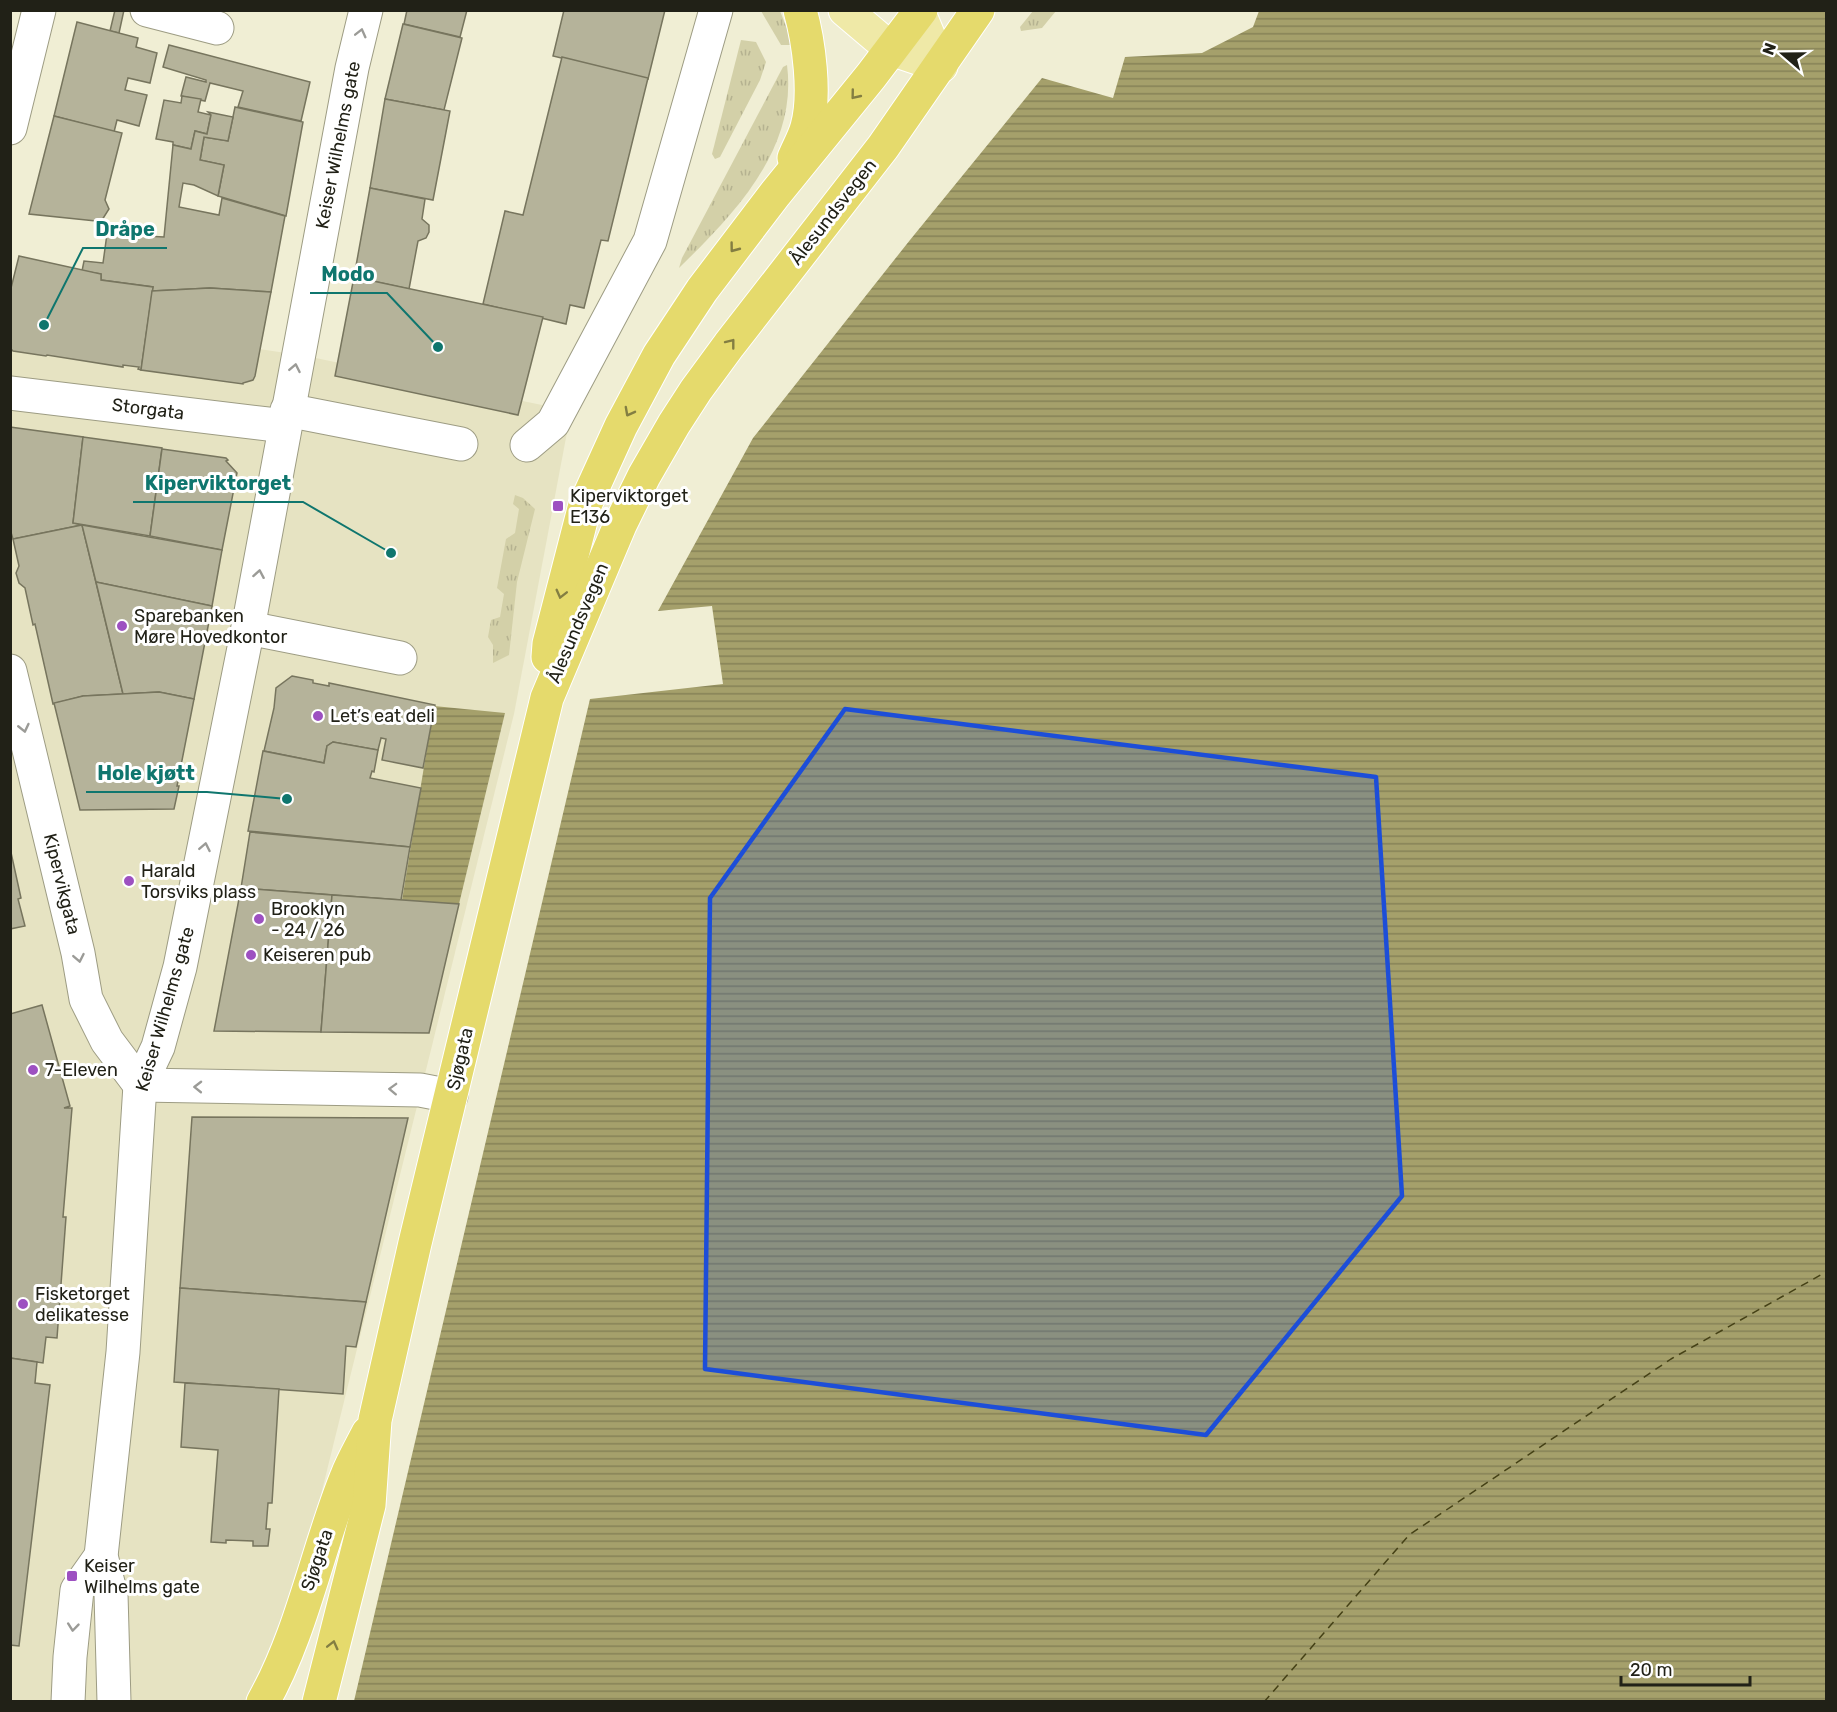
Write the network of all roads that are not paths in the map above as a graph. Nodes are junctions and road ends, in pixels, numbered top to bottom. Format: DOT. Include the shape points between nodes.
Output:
graph roads {
  1 [pos="39,10"];
  2 [pos="147,10"];
  3 [pos="366,10"];
  4 [pos="717,10"];
  5 [pos="800,10"];
  6 [pos="845,10"];
  7 [pos="978,10"];
  8 [pos="919,11"];
  9 [pos="218,28"];
  10 [pos="891,49"];
  11 [pos="941,66"];
  12 [pos="10,128"];
  13 [pos="775,194"];
  14 [pos="10,393"];
  15 [pos="286,418"];
  16 [pos="461,444"];
  17 [pos="527,445"];
  18 [pos="248,628"];
  19 [pos="400,658"];
  20 [pos="10,671"];
  21 [pos="547,698"];
  22 [pos="140,1085"];
  23 [pos="451,1095"];
  24 [pos="375,1420"];
  25 [pos="101,1556"];
  26 [pos="68,1701"];
  27 [pos="114,1701"];
  28 [pos="263,1701"];
  29 [pos="319,1701"];
  1 -- 12 [label="street"];
  2 -- 9 [label="street"];
  15 -- 3 [label="street, Keiser Wilhelms gate, one-way"];
  4 -- 17 [label="street" via="650,241 554,423"];
  5 -- 13 [label="highway" via="809,53 807,127"];
  6 -- 10 [label="main road"];
  7 -- 11 [label="highway, Ålesundsvegen"];
  8 -- 10 [label="highway, Ålesundsvegen"];
  8 -- 11 [label="main road"];
  10 -- 11 [label="main road"];
  10 -- 13 [label="highway, Ålesundsvegen, one-way"];
  21 -- 11 [label="highway, Ålesundsvegen, one-way" via="620,525 674,424 729,345"];
  13 -- 21 [label="highway, Ålesundsvegen, one-way" via="702,290 659,355 621,426 585,506 549,644"];
  14 -- 15 [label="street, Storgata"];
  15 -- 16 [label="street, Storgata"];
  18 -- 15 [label="street, Keiser Wilhelms gate, one-way"];
  18 -- 19 [label="street"];
  22 -- 18 [label="street, Keiser Wilhelms gate, one-way" via="158,1047 180,967"];
  20 -- 22 [label="street, Kipervikgata, one-way" via="86,999 107,1041"];
  21 -- 23 [label="highway, Sjøgata"];
  23 -- 22 [label="street, one-way" via="420,1090"];
  22 -- 25 [label="street, Keiser Wilhelms gate" via="123,1352"];
  23 -- 24 [label="highway, Sjøgata"];
  24 -- 28 [label="highway, Sjøgata" via="346,1476 289,1644"];
  29 -- 24 [label="highway, Sjøgata, one-way" via="369,1505"];
  25 -- 26 [label="street, Keiser Wilhelms gate, one-way" via="77,1590"];
  25 -- 27 [label="street, Keiser Wilhelms gate" via="111,1594"];
}
